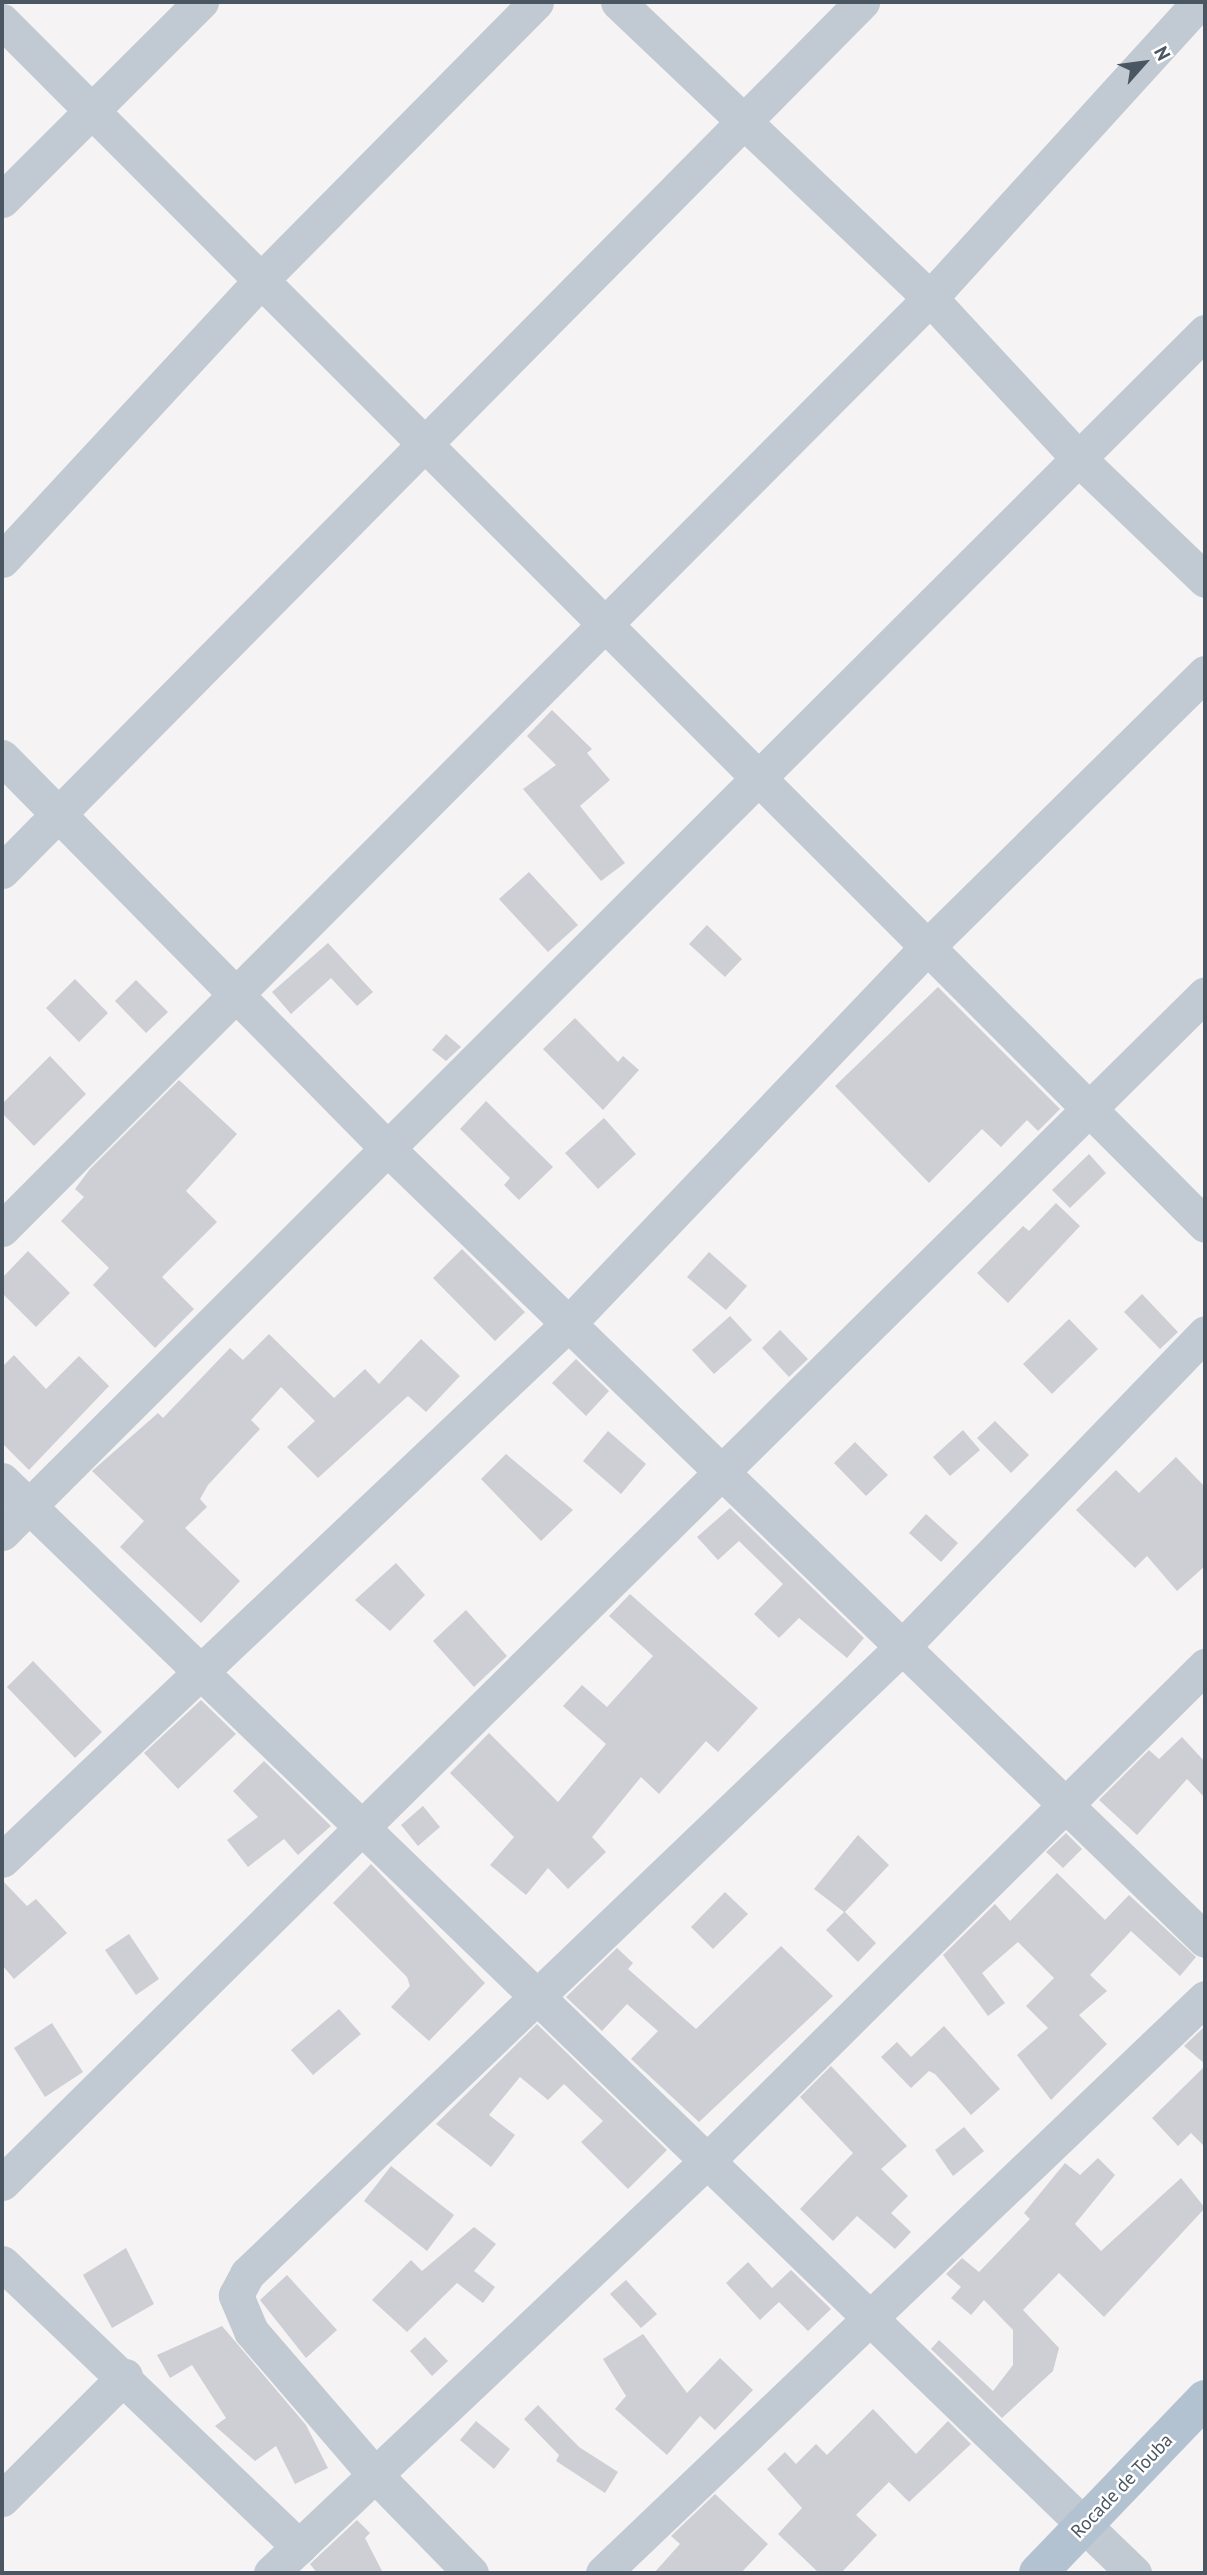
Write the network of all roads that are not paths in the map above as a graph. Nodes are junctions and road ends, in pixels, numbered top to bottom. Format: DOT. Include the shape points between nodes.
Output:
graph roads {
  1 [pos="201,2"];
  2 [pos="536,2"];
  3 [pos="618,2"];
  4 [pos="862,2"];
  5 [pos="1199,2"];
  6 [pos="2,21"];
  7 [pos="90,112"];
  8 [pos="746,124"];
  9 [pos="2,200"];
  10 [pos="261,280"];
  11 [pos="930,299"];
  12 [pos="1205,332"];
  13 [pos="425,446"];
  14 [pos="1080,460"];
  15 [pos="2,560"];
  16 [pos="1205,580"];
  17 [pos="607,624"];
  18 [pos="1205,673"];
  19 [pos="2,757"];
  20 [pos="761,777"];
  21 [pos="58,815"];
  22 [pos="2,871"];
  23 [pos="930,944"];
  24 [pos="1205,994"];
  25 [pos="238,998"];
  26 [pos="1090,1108"];
  27 [pos="388,1149"];
  28 [pos="1205,1225"];
  29 [pos="2,1229"];
  30 [pos="569,1323"];
  31 [pos="1205,1333"];
  32 [pos="720,1473"];
  33 [pos="2,1480"];
  34 [pos="29,1506"];
  35 [pos="2,1533"];
  36 [pos="902,1647"];
  37 [pos="1205,1666"];
  38 [pos="202,1674"];
  39 [pos="1065,1807"];
  40 [pos="362,1827"];
  41 [pos="2,1860"];
  42 [pos="1205,1940"];
  43 [pos="537,1993"];
  44 [pos="1205,1998"];
  45 [pos="706,2162"];
  46 [pos="2,2183"];
  47 [pos="2,2263"];
  48 [pos="865,2320"];
  49 [pos="125,2376"];
  50 [pos="1205,2399"];
  51 [pos="376,2476"];
  52 [pos="2,2499"];
  53 [pos="1083,2525"];
  54 [pos="299,2547"];
  55 [pos="271,2573"];
  56 [pos="471,2573"];
  57 [pos="603,2573"];
  58 [pos="1038,2573"];
  59 [pos="1133,2573"];
  1 -- 7 [label="street"];
  2 -- 10 [label="street"];
  3 -- 8 [label="street"];
  4 -- 8 [label="street"];
  5 -- 11 [label="street"];
  6 -- 7 [label="street"];
  7 -- 9 [label="street"];
  7 -- 10 [label="street"];
  8 -- 11 [label="street"];
  8 -- 13 [label="street"];
  10 -- 13 [label="street"];
  10 -- 15 [label="street"];
  11 -- 14 [label="street"];
  11 -- 17 [label="street"];
  12 -- 14 [label="street"];
  13 -- 17 [label="street"];
  13 -- 21 [label="street"];
  14 -- 16 [label="street"];
  14 -- 20 [label="street"];
  17 -- 20 [label="street"];
  17 -- 25 [label="street"];
  18 -- 23 [label="street"];
  19 -- 21 [label="street"];
  20 -- 23 [label="street"];
  20 -- 27 [label="street"];
  21 -- 22 [label="street"];
  21 -- 25 [label="street"];
  23 -- 26 [label="street"];
  23 -- 30 [label="street"];
  24 -- 26 [label="street"];
  25 -- 27 [label="street"];
  25 -- 29 [label="street"];
  26 -- 28 [label="street"];
  26 -- 32 [label="street"];
  27 -- 30 [label="street"];
  27 -- 34 [label="street"];
  30 -- 32 [label="street"];
  30 -- 38 [label="street"];
  31 -- 36 [label="street"];
  32 -- 36 [label="street"];
  32 -- 40 [label="street"];
  33 -- 34 [label="street"];
  34 -- 35 [label="street"];
  34 -- 38 [label="street"];
  36 -- 39 [label="street"];
  36 -- 43 [label="street"];
  37 -- 39 [label="street"];
  38 -- 40 [label="street"];
  38 -- 41 [label="street"];
  39 -- 42 [label="street"];
  39 -- 45 [label="street"];
  40 -- 43 [label="street"];
  40 -- 46 [label="street"];
  43 -- 45 [label="street"];
  43 -- 51 [label="street" via="262,2257 236,2295 251,2330"];
  44 -- 48 [label="street"];
  45 -- 48 [label="street"];
  45 -- 51 [label="street"];
  47 -- 49 [label="street"];
  48 -- 53 [label="street"];
  48 -- 57 [label="street"];
  49 -- 52 [label="street"];
  49 -- 54 [label="street"];
  50 -- 53 [label="main road, Rocade de Touba"];
  51 -- 54 [label="street"];
  51 -- 56 [label="street"];
  53 -- 58 [label="main road, Rocade de Touba"];
  53 -- 59 [label="street"];
  54 -- 55 [label="street"];
}
